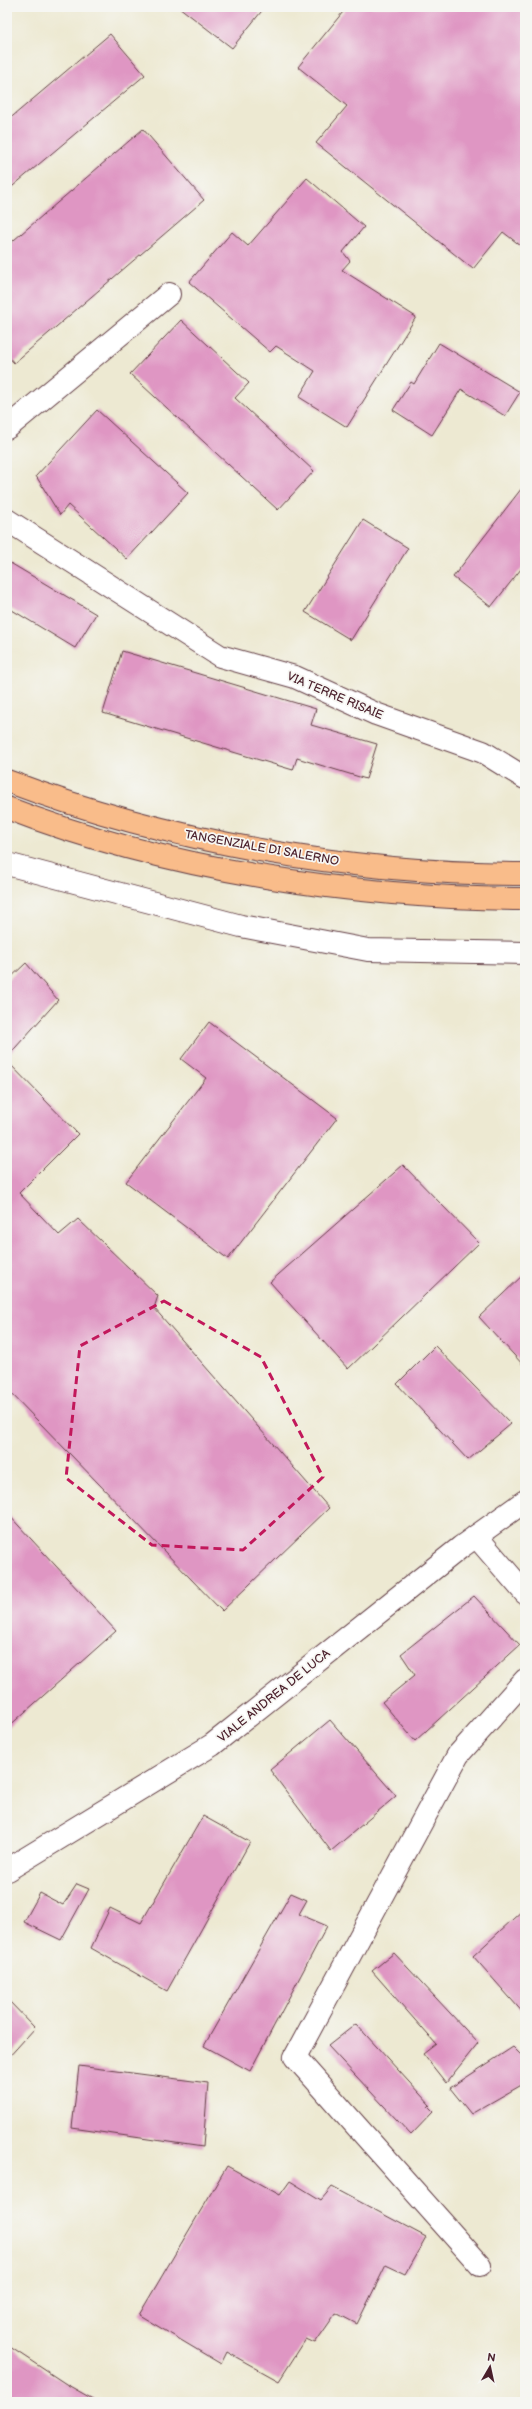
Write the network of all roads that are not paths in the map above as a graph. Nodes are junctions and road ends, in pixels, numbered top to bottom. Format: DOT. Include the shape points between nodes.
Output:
graph roads {
  1 [pos="168,294"];
  2 [pos="7,428"];
  3 [pos="7,520"];
  4 [pos="525,778"];
  5 [pos="7,781"];
  6 [pos="7,808"];
  7 [pos="7,864"];
  8 [pos="525,874"];
  9 [pos="525,899"];
  10 [pos="525,953"];
  11 [pos="525,1500"];
  12 [pos="476,1536"];
  13 [pos="525,1593"];
  14 [pos="525,1680"];
  15 [pos="7,1870"];
  16 [pos="480,2265"];
  1 -- 2 [label="street"];
  3 -- 4 [label="street, VIA TERRE RISAIE" via="220,656 294,677 376,714 482,752"];
  5 -- 8 [label="highway, TANGENZIALE DI SALERNO" via="143,824 267,850 403,869"];
  6 -- 9 [label="highway, TANGENZIALE DI SALERNO" via="149,852 268,877 420,896"];
  7 -- 10 [label="street" via="242,926 368,950"];
  11 -- 12 [label="street, VIALE ANDREA DE LUCA"];
  12 -- 13 [label="street"];
  12 -- 15 [label="street, VIALE ANDREA DE LUCA" via="212,1745"];
  14 -- 16 [label="street" via="458,1755 295,2057"];
}
